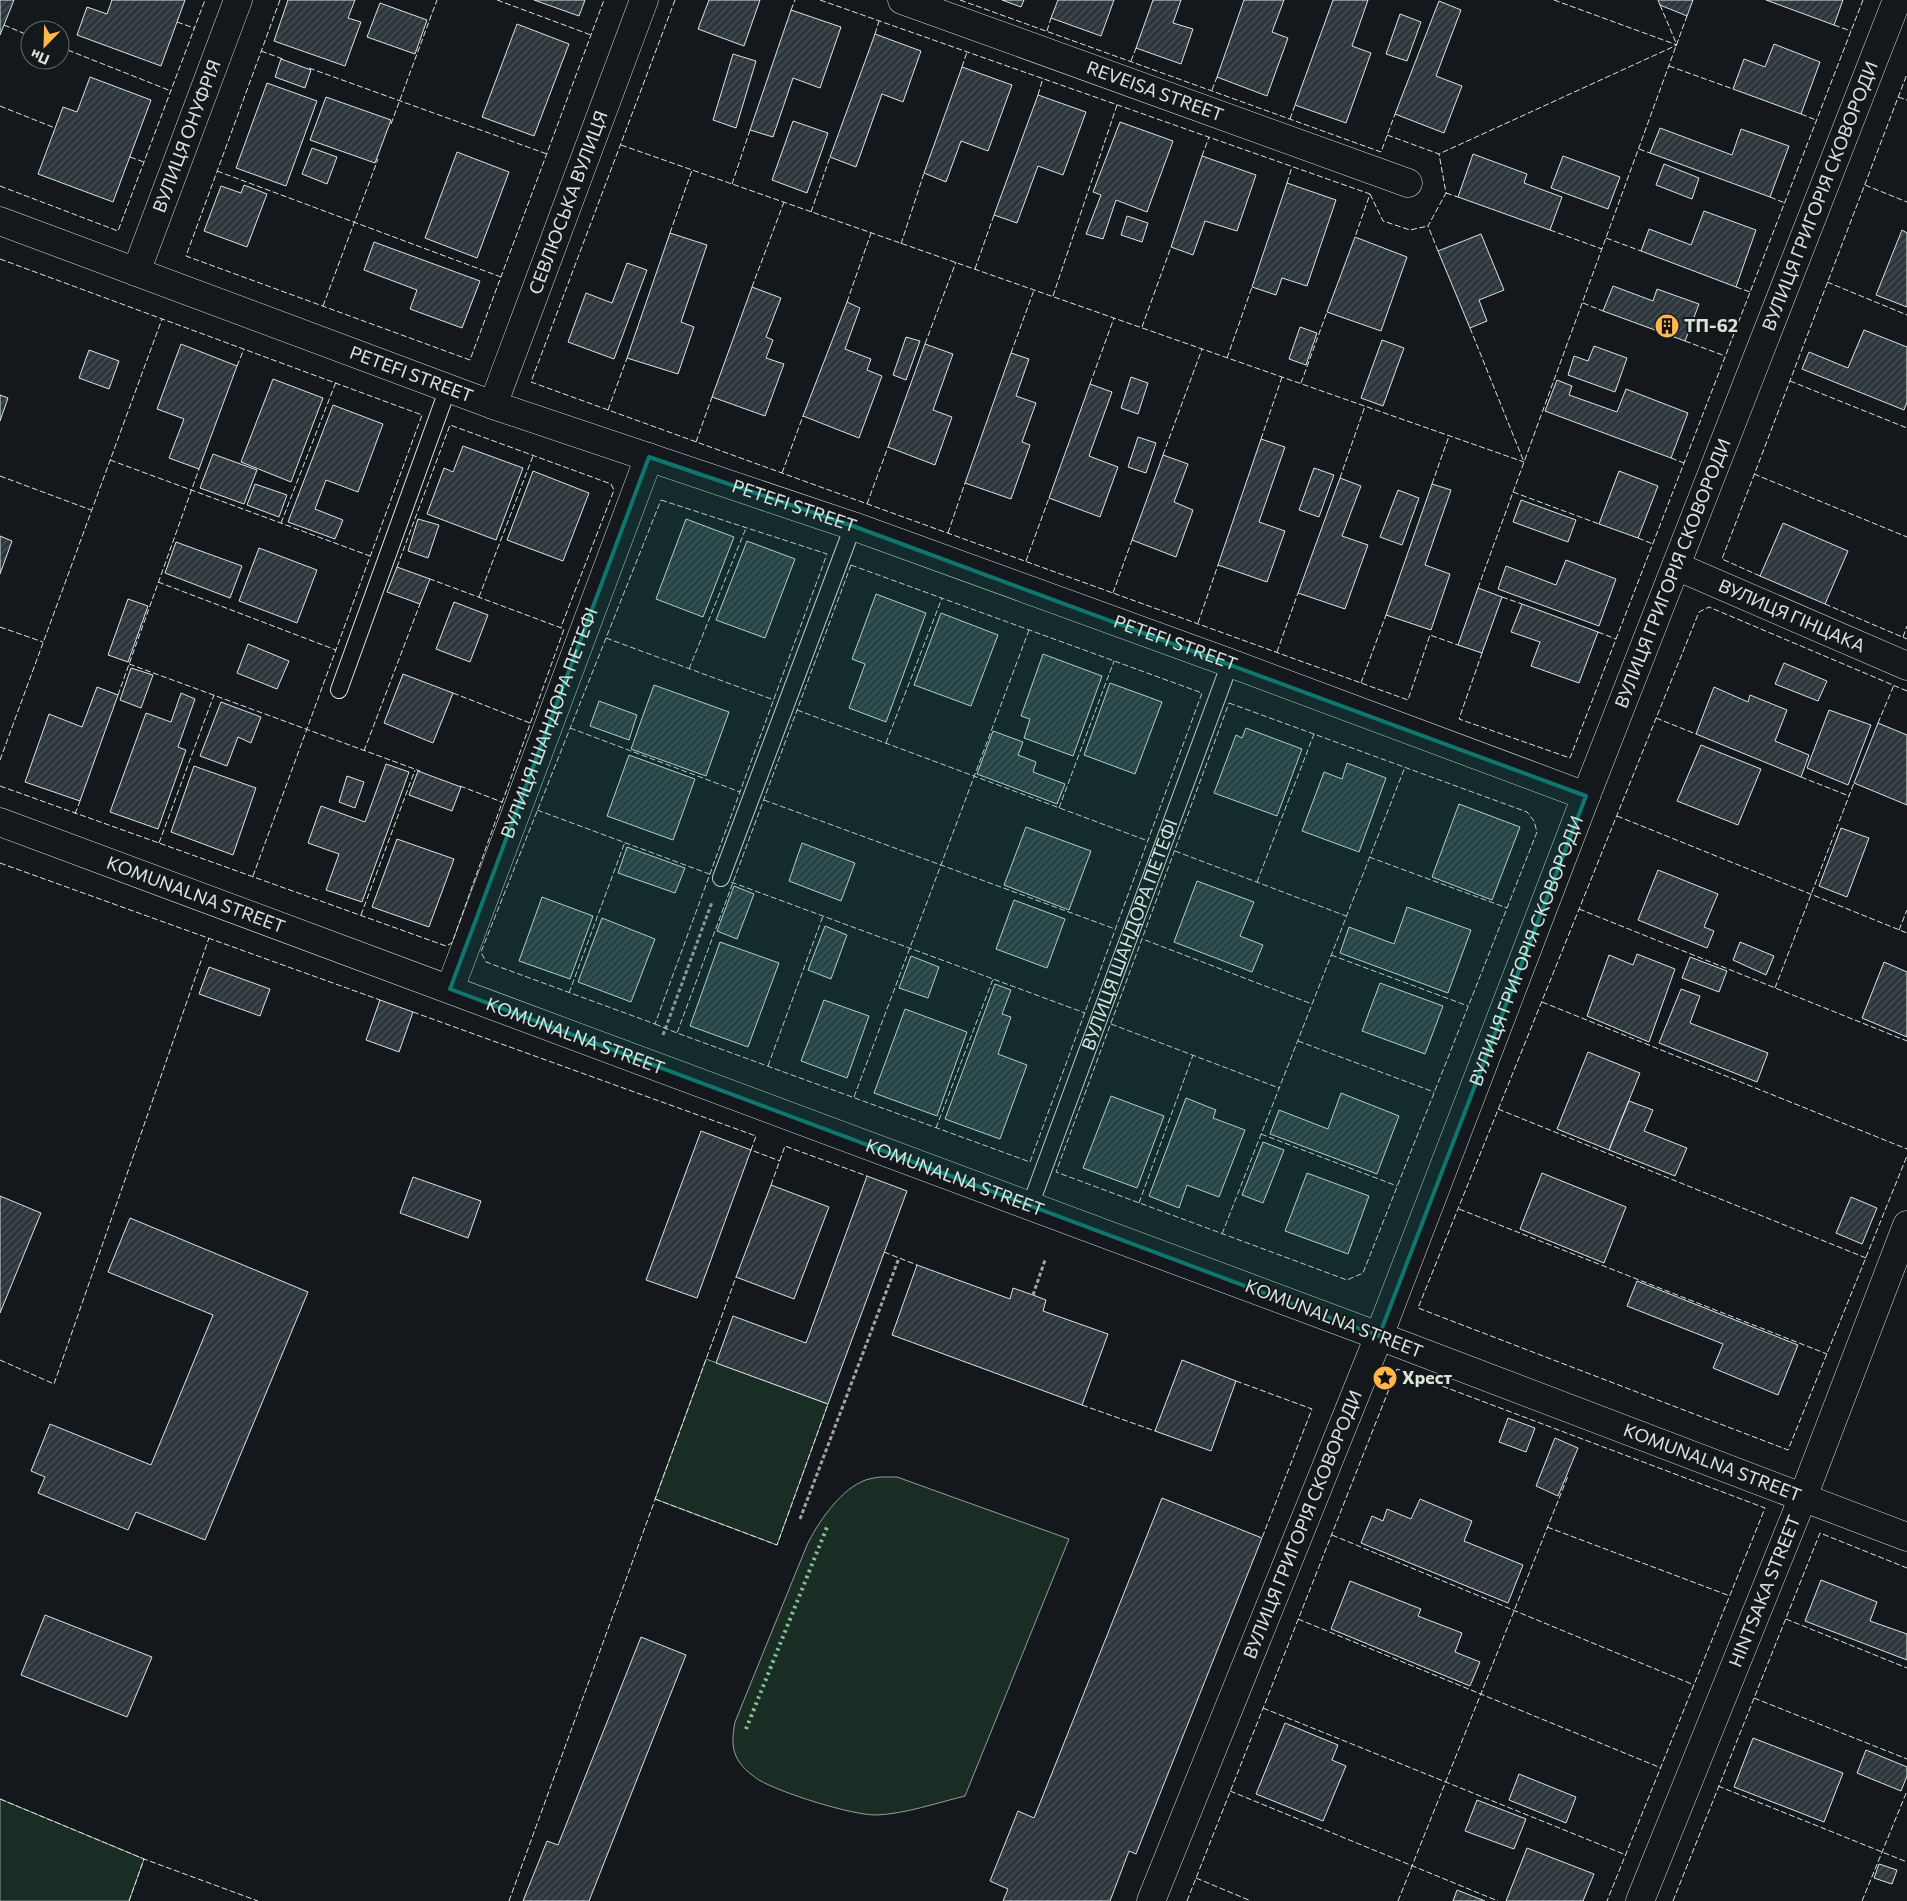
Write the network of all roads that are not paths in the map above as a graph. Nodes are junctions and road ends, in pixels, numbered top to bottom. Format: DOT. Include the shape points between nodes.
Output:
graph roads {
  1 [pos="238,0"];
  2 [pos="644,0"];
  3 [pos="902,0"];
  4 [pos="1897,0"];
  5 [pos="1408,184"];
  6 [pos="0,221"];
  7 [pos="136,272"];
  8 [pos="448,388"];
  9 [pos="493,405"];
  10 [pos="649,457"];
  11 [pos="853,526"];
  12 [pos="1676,566"];
  13 [pos="1230,663"];
  14 [pos="1907,666"];
  15 [pos="339,690"];
  16 [pos="1586,796"];
  17 [pos="0,822"];
  18 [pos="721,878"];
  19 [pos="450,989"];
  20 [pos="1030,1206"];
  21 [pos="1907,1225"];
  22 [pos="1379,1336"];
  23 [pos="1803,1497"];
  24 [pos="1907,1537"];
  25 [pos="1151,1901"];
  26 [pos="1640,1901"];
  1 -- 7 [label="street, ВУЛИЦЯ ОНУФРІЯ"];
  2 -- 9 [label="street, СЕВЛЮСЬКА ВУЛИЦЯ"];
  3 -- 5 [label="street, REVEISA STREET"];
  4 -- 12 [label="street, ВУЛИЦЯ ГРИГОРІЯ СКОВОРОДИ"];
  6 -- 7 [label="street, PETEFI STREET"];
  7 -- 8 [label="street, PETEFI STREET"];
  8 -- 9 [label="street, PETEFI STREET"];
  8 -- 15 [label="lane"];
  9 -- 10 [label="street, PETEFI STREET"];
  10 -- 11 [label="street, PETEFI STREET"];
  10 -- 19 [label="street, ВУЛИЦЯ ШАНДОРА ПЕТЕФІ"];
  11 -- 13 [label="street, PETEFI STREET"];
  11 -- 18 [label="lane"];
  12 -- 14 [label="street, ВУЛИЦЯ ГІНЦАКА"];
  12 -- 16 [label="street, ВУЛИЦЯ ГРИГОРІЯ СКОВОРОДИ"];
  13 -- 16 [label="street, PETEFI STREET"];
  13 -- 20 [label="lane, ВУЛИЦЯ ШАНДОРА ПЕТЕФІ"];
  16 -- 22 [label="street, ВУЛИЦЯ ГРИГОРІЯ СКОВОРОДИ"];
  17 -- 19 [label="street, KOMUNALNA STREET"];
  19 -- 20 [label="street, KOMUNALNA STREET"];
  20 -- 22 [label="street, KOMUNALNA STREET"];
  21 -- 23 [label="street, HINTSAKA STREET"];
  22 -- 23 [label="street, KOMUNALNA STREET"];
  22 -- 25 [label="street, ВУЛИЦЯ ГРИГОРІЯ СКОВОРОДИ"];
  23 -- 24 [label="street, KOMUNALNA STREET"];
  23 -- 26 [label="street, HINTSAKA STREET"];
}
